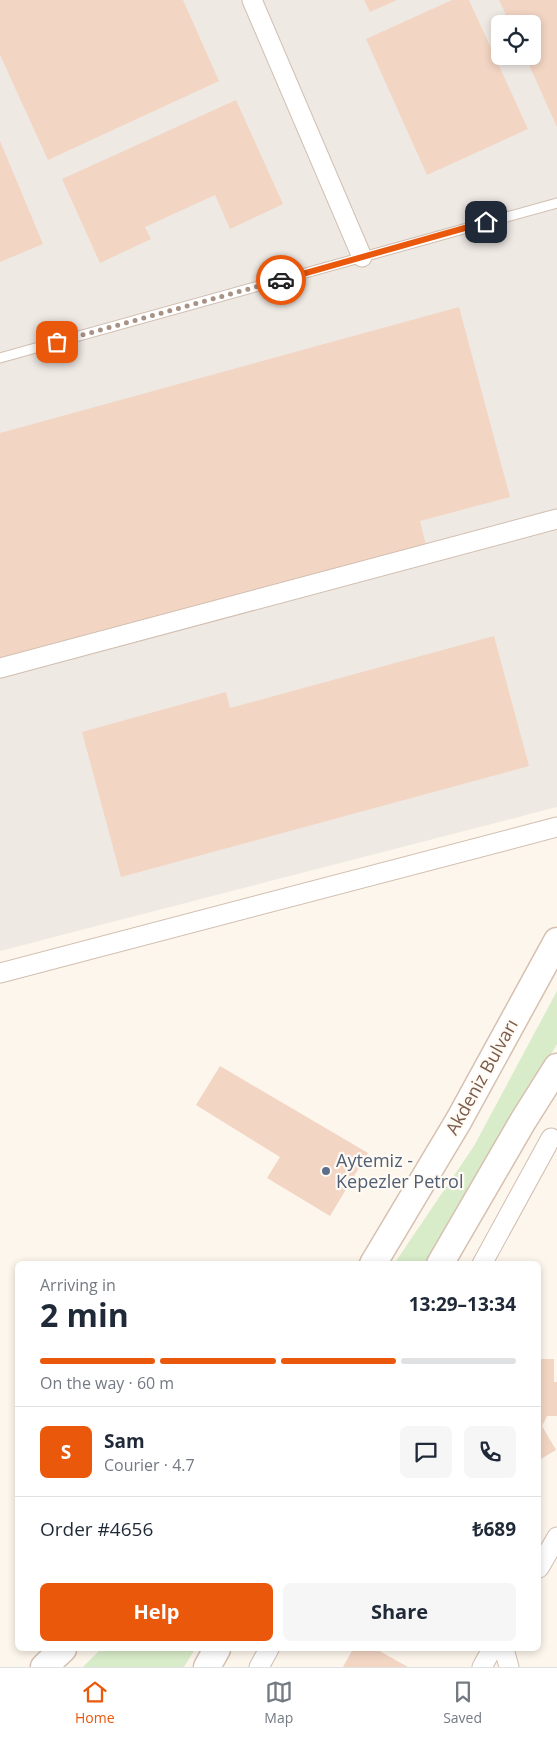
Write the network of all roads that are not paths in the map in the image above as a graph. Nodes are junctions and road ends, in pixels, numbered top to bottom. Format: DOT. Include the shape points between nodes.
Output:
graph roads {
  1 [pos="252,0"];
  2 [pos="557,203"];
  3 [pos="362,257"];
  4 [pos="0,358"];
  5 [pos="557,520"];
  6 [pos="0,668"];
  7 [pos="557,828"];
  8 [pos="557,941"];
  9 [pos="0,973"];
  10 [pos="557,1067"];
  11 [pos="523,1121"];
  12 [pos="554,1140"];
  13 [pos="375,1261"];
  14 [pos="442,1261"];
  15 [pos="484,1261"];
  16 [pos="557,1537"];
  17 [pos="541,1565"];
  18 [pos="61,1651"];
  19 [pos="216,1651"];
  20 [pos="268,1651"];
  21 [pos="491,1651"];
  22 [pos="505,1651"];
  23 [pos="44,1667"];
  24 [pos="207,1667"];
  25 [pos="259,1667"];
  26 [pos="482,1667"];
  27 [pos="509,1667"];
  1 -- 3 [label="street"];
  2 -- 3 [label="lane"];
  3 -- 4 [label="lane"];
  5 -- 6 [label="street"];
  7 -- 9 [label="street"];
  8 -- 13 [label="main road, Akdeniz Bulvarı" via="459,1120"];
  10 -- 11 [label="main road"];
  11 -- 12 [label="street"];
  11 -- 14 [label="main road"];
  12 -- 15 [label="street"];
  16 -- 17 [label="street"];
  18 -- 23 [label="main road"];
  19 -- 24 [label="main road"];
  20 -- 25 [label="street"];
  21 -- 26 [label="street"];
  22 -- 27 [label="street"];
}
